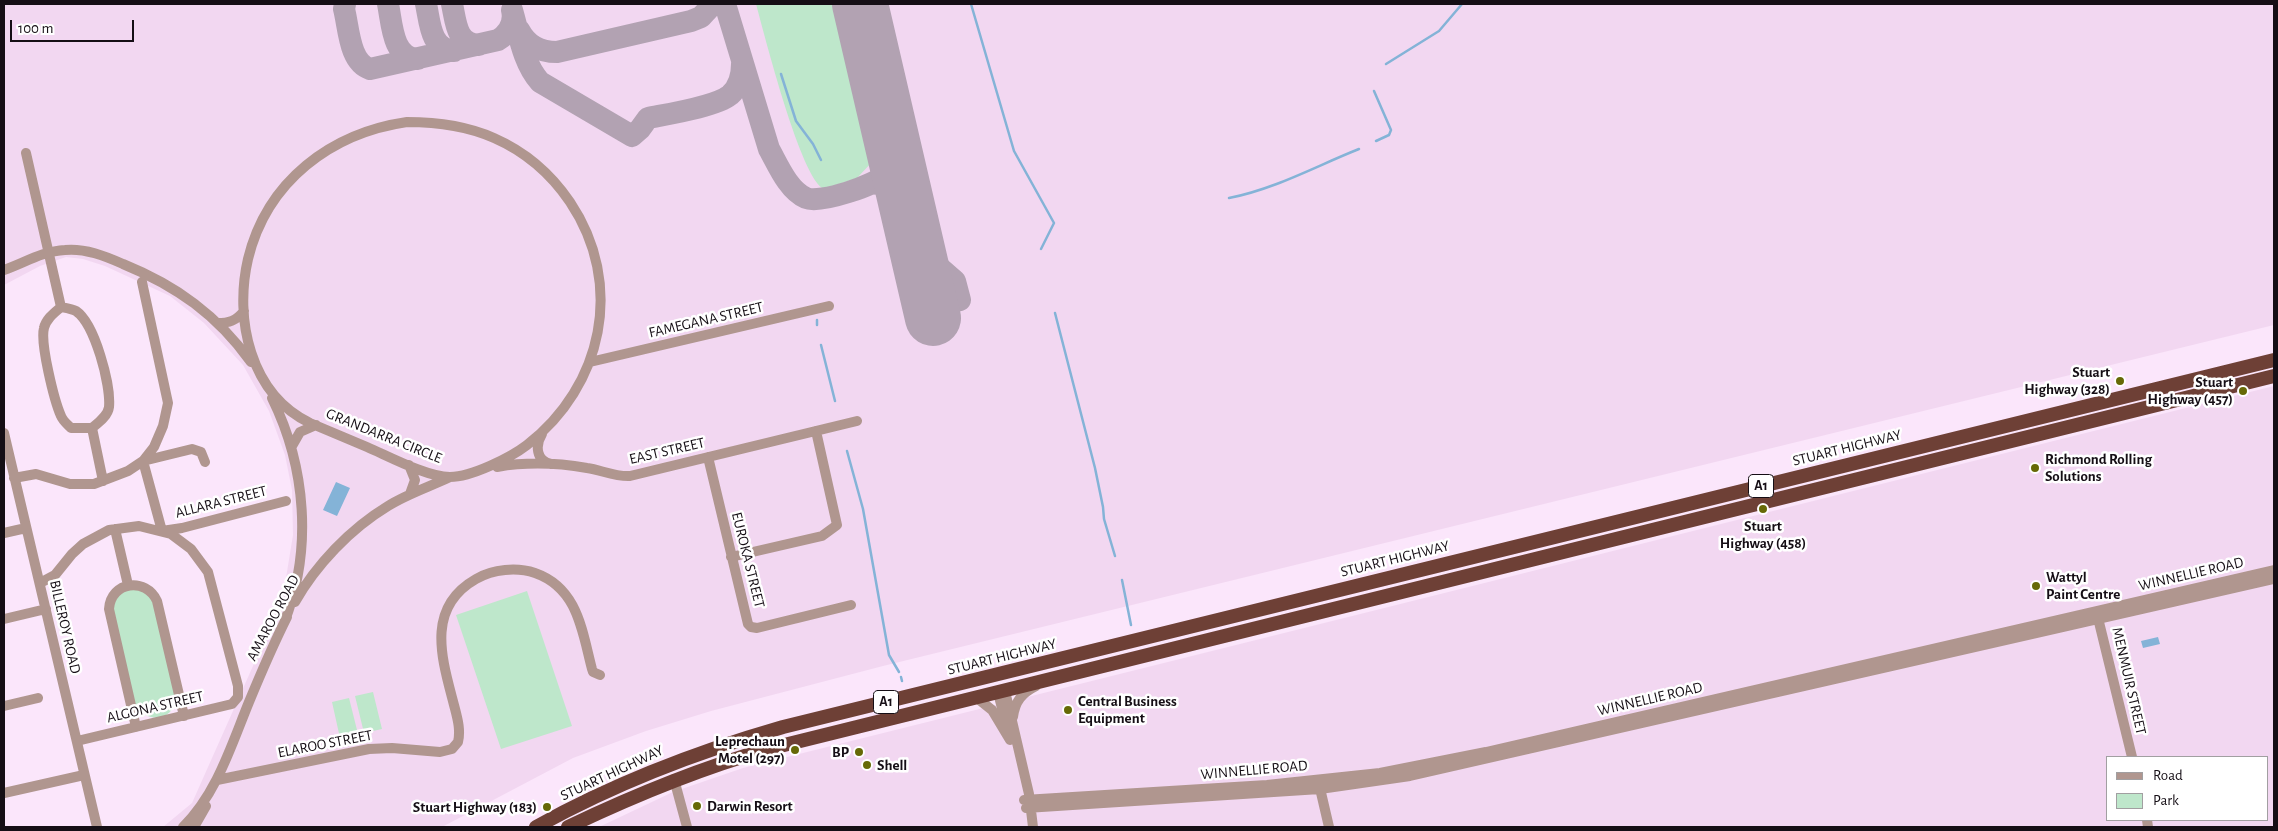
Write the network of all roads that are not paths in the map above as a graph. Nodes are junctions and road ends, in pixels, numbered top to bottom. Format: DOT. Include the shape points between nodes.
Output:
graph roads {
  1 [pos="26,153"];
  2 [pos="50,252"];
  3 [pos="4,270"];
  4 [pos="142,282"];
  5 [pos="829,306"];
  6 [pos="61,307"];
  7 [pos="244,311"];
  8 [pos="217,323"];
  9 [pos="2274,360"];
  10 [pos="590,362"];
  11 [pos="2274,376"];
  12 [pos="262,379"];
  13 [pos="857,421"];
  14 [pos="316,425"];
  15 [pos="92,428"];
  16 [pos="816,430"];
  17 [pos="544,431"];
  18 [pos="4,433"];
  19 [pos="5,446"];
  20 [pos="292,446"];
  21 [pos="708,457"];
  22 [pos="143,461"];
  23 [pos="205,462"];
  24 [pos="551,464"];
  25 [pos="409,465"];
  26 [pos="481,469"];
  27 [pos="1810,474"];
  28 [pos="450,477"];
  29 [pos="14,478"];
  30 [pos="103,482"];
  31 [pos="1814,490"];
  32 [pos="410,494"];
  33 [pos="286,501"];
  34 [pos="26,528"];
  35 [pos="115,528"];
  36 [pos="162,531"];
  37 [pos="4,534"];
  38 [pos="731,557"];
  39 [pos="2274,570"];
  40 [pos="2274,579"];
  41 [pos="40,583"];
  42 [pos="128,585"];
  43 [pos="852,605"];
  44 [pos="46,609"];
  45 [pos="2098,615"];
  46 [pos="4,619"];
  47 [pos="284,622"];
  48 [pos="1016,670"];
  49 [pos="600,676"];
  50 [pos="1050,679"];
  51 [pos="1000,690"];
  52 [pos="38,698"];
  53 [pos="977,698"];
  54 [pos="900,699"];
  55 [pos="4,706"];
  56 [pos="184,716"];
  57 [pos="811,721"];
  58 [pos="882,721"];
  59 [pos="136,727"];
  60 [pos="1013,728"];
  61 [pos="1010,740"];
  62 [pos="77,741"];
  63 [pos="2132,756"];
  64 [pos="84,774"];
  65 [pos="674,779"];
  66 [pos="215,783"];
  67 [pos="1319,785"];
  68 [pos="4,794"];
  69 [pos="1028,804"];
  70 [pos="97,827"];
  71 [pos="183,827"];
  72 [pos="194,827"];
  73 [pos="536,827"];
  74 [pos="568,827"];
  75 [pos="688,827"];
  76 [pos="1032,827"];
  77 [pos="1328,827"];
  1 -- 2 [label="street"];
  2 -- 3 [label="street"];
  2 -- 6 [label="street"];
  2 -- 8 [label="street" via="76,250 105,256 152,276 187,297"];
  4 -- 22 [label="street" via="168,403 160,438"];
  5 -- 10 [label="street, FAMEGANA STREET"];
  6 -- 15 [label="street" via="75,310 83,318 100,355 109,409"];
  6 -- 15 [label="street" via="44,327 43,338 57,404 62,418 71,428"];
  7 -- 8 [label="street" via="229,323"];
  7 -- 10 [label="street, GRANDARRA CIRCLE" via="246,268 259,228 280,192 305,166 334,144 367,131 407,122 448,125 493,138 530,159 553,180 581,220 597,262 601,294"];
  7 -- 12 [label="street, GRANDARRA CIRCLE" via="250,349"];
  8 -- 12 [label="street" via="244,352"];
  9 -- 27 [label="highway, STUART HIGHWAY / A1"];
  10 -- 17 [label="street, GRANDARRA CIRCLE" via="571,400"];
  11 -- 31 [label="highway, STUART HIGHWAY / A1"];
  12 -- 14 [label="street, GRANDARRA CIRCLE" via="289,411"];
  12 -- 20 [label="street"];
  13 -- 16 [label="street, EAST STREET"];
  14 -- 20 [label="street" via="300,432"];
  14 -- 25 [label="street, GRANDARRA CIRCLE"];
  15 -- 30 [label="street"];
  16 -- 21 [label="street, EAST STREET"];
  16 -- 38 [label="street" via="836,525 832,531"];
  17 -- 24 [label="street" via="538,440 538,451 543,461"];
  17 -- 26 [label="street, GRANDARRA CIRCLE" via="513,455"];
  18 -- 19 [label="street, BILLEROY ROAD"];
  19 -- 29 [label="street, BILLEROY ROAD"];
  20 -- 47 [label="street" via="300,485 302,527 296,584"];
  21 -- 24 [label="street, EAST STREET" via="626,476"];
  21 -- 38 [label="street, EUROKA STREET"];
  22 -- 23 [label="street" via="192,449 201,452"];
  22 -- 30 [label="street"];
  22 -- 36 [label="street"];
  24 -- 26 [label="street, EAST STREET"];
  25 -- 28 [label="street, GRANDARRA CIRCLE"];
  25 -- 32 [label="street" via="415,480"];
  26 -- 28 [label="street, GRANDARRA CIRCLE"];
  27 -- 31 [label="highway"];
  27 -- 48 [label="highway, STUART HIGHWAY / A1"];
  28 -- 32 [label="street, AMAROO ROAD"];
  29 -- 30 [label="street" via="36,474 78,485"];
  29 -- 34 [label="street, BILLEROY ROAD"];
  31 -- 50 [label="highway, STUART HIGHWAY / A1"];
  32 -- 47 [label="street, AMAROO ROAD" via="366,522 332,553 303,590"];
  33 -- 36 [label="street, ALLARA STREET"];
  34 -- 37 [label="street"];
  34 -- 41 [label="street, BILLEROY ROAD"];
  35 -- 36 [label="street" via="135,526"];
  35 -- 41 [label="street" via="82,544 55,575"];
  35 -- 42 [label="street"];
  36 -- 56 [label="street, ALGONA STREET" via="187,546 208,572 238,689 237,699 229,705"];
  38 -- 43 [label="street, EUROKA STREET" via="751,627"];
  39 -- 45 [label="street, WINNELLIE ROAD"];
  40 -- 45 [label="street, WINNELLIE ROAD"];
  41 -- 44 [label="street, BILLEROY ROAD"];
  42 -- 56 [label="street" via="147,588 157,601"];
  42 -- 59 [label="street" via="114,595 109,609"];
  44 -- 46 [label="street"];
  44 -- 62 [label="street, BILLEROY ROAD"];
  45 -- 63 [label="street, MENMUIR STREET"];
  45 -- 67 [label="street, WINNELLIE ROAD" via="1486,752"];
  47 -- 66 [label="street, AMAROO ROAD"];
  48 -- 51 [label="highway" via="1004,677"];
  48 -- 54 [label="highway, STUART HIGHWAY / A1"];
  49 -- 66 [label="street, ELAROO STREET" via="593,672 575,607 560,588 526,570 492,573 459,592 446,611 442,627 441,650 459,726 458,742 452,749 440,752 369,749"];
  50 -- 51 [label="highway, STUART HIGHWAY / A1"];
  50 -- 60 [label="street" via="1020,697 1014,711"];
  51 -- 53 [label="highway, STUART HIGHWAY / A1"];
  51 -- 54 [label="highway" via="989,682 912,701"];
  51 -- 60 [label="street"];
  51 -- 61 [label="street"];
  52 -- 55 [label="street"];
  53 -- 58 [label="highway, STUART HIGHWAY / A1"];
  53 -- 61 [label="street" via="992,710"];
  54 -- 57 [label="highway, STUART HIGHWAY / A1"];
  56 -- 59 [label="street, ALGONA STREET"];
  57 -- 58 [label="highway" via="828,722 866,712"];
  57 -- 73 [label="highway, STUART HIGHWAY / A1" via="665,765"];
  58 -- 65 [label="highway, STUART HIGHWAY / A1" via="724,761"];
  59 -- 62 [label="street, ALGONA STREET"];
  60 -- 69 [label="street"];
  61 -- 69 [label="street"];
  62 -- 64 [label="street, BILLEROY ROAD"];
  64 -- 68 [label="street"];
  64 -- 70 [label="street, BILLEROY ROAD"];
  65 -- 74 [label="highway, STUART HIGHWAY / A1"];
  65 -- 75 [label="street"];
  66 -- 71 [label="street, AMAROO ROAD"];
  66 -- 72 [label="street"];
  67 -- 69 [label="street, WINNELLIE ROAD"];
  67 -- 77 [label="street"];
  69 -- 76 [label="street"];
}
